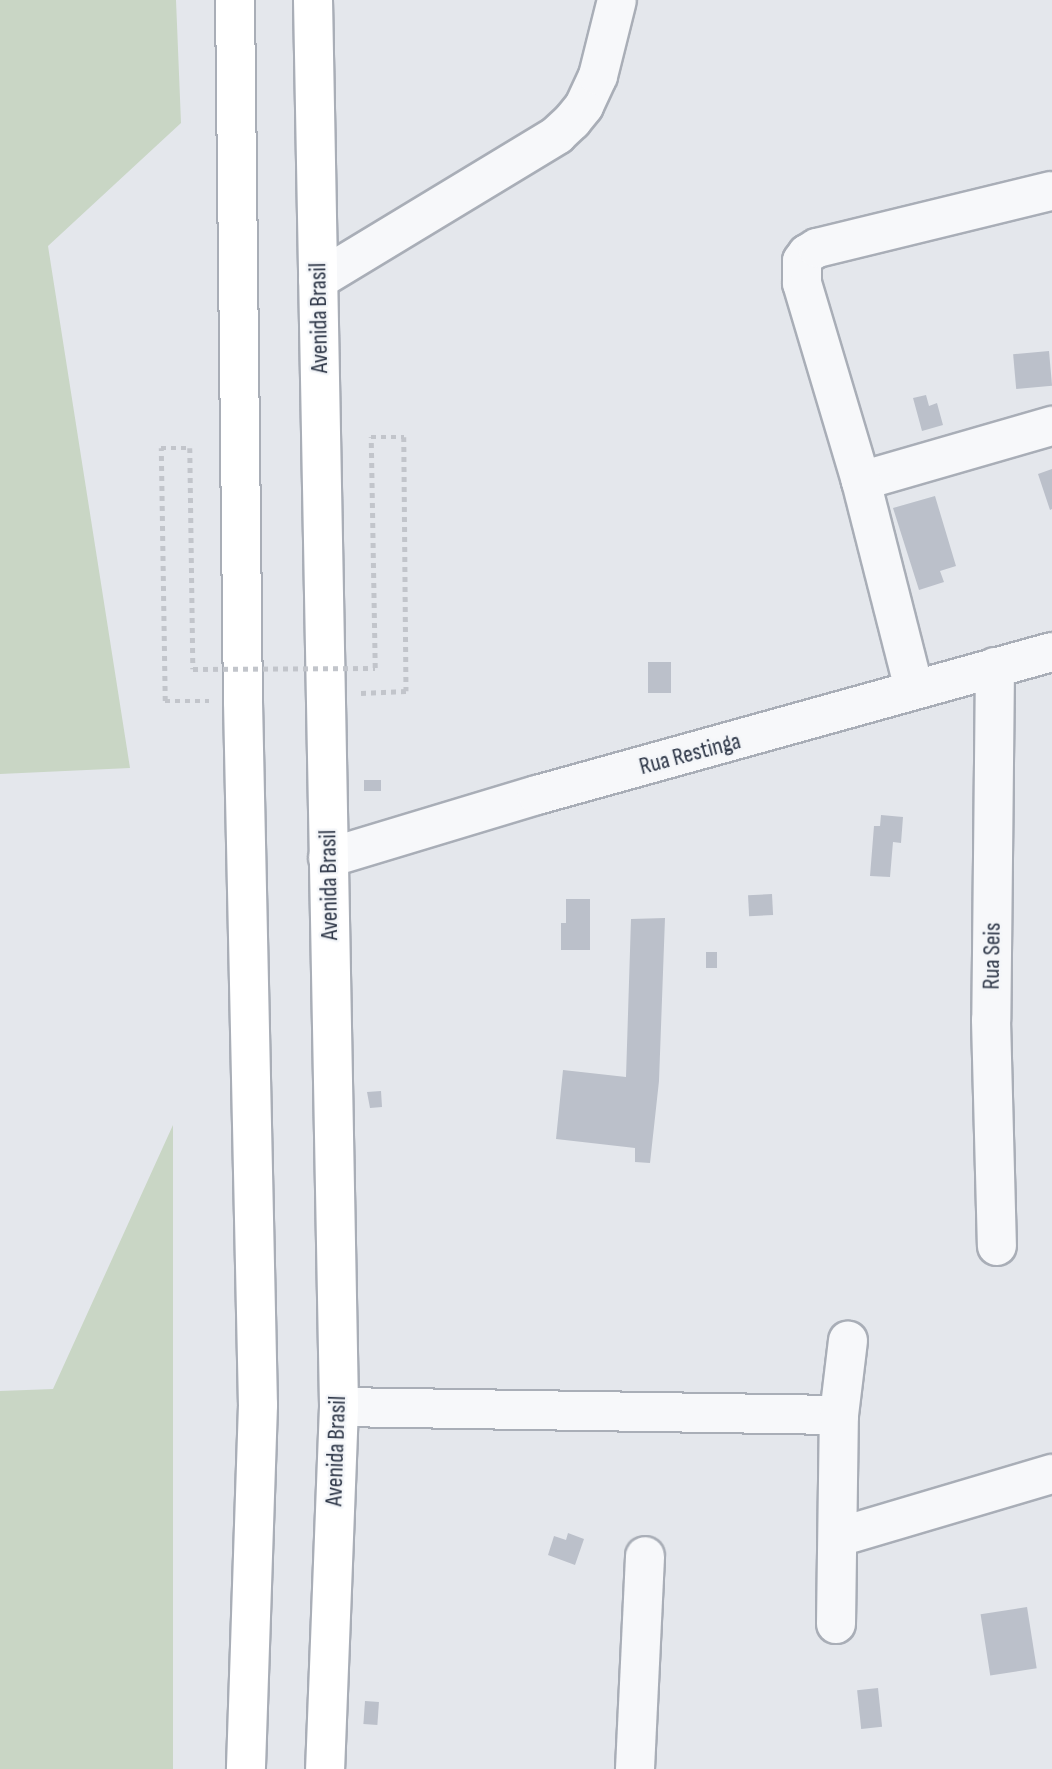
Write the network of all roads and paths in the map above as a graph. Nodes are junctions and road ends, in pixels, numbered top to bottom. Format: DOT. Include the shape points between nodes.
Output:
graph roads {
  1 [pos="235,0"];
  2 [pos="313,0"];
  3 [pos="617,0"];
  4 [pos="1050,191"];
  5 [pos="318,280"];
  6 [pos="1052,426"];
  7 [pos="861,481"];
  8 [pos="1052,652"];
  9 [pos="995,667"];
  10 [pos="914,689"];
  11 [pos="326,695"];
  12 [pos="243,702"];
  13 [pos="328,858"];
  14 [pos="997,1246"];
  15 [pos="848,1341"];
  16 [pos="339,1407"];
  17 [pos="839,1415"];
  18 [pos="1052,1474"];
  19 [pos="839,1537"];
  20 [pos="645,1556"];
  21 [pos="836,1624"];
  22 [pos="246,1769"];
  23 [pos="326,1769"];
  24 [pos="635,1769"];
  1 -- 12 [label="highway"];
  2 -- 5 [label="highway, Avenida Brasil"];
  3 -- 5 [label="street" via="598,76 572,121 557,135"];
  4 -- 7 [label="street" via="807,254 801,268 802,283"];
  5 -- 11 [label="highway, Avenida Brasil"];
  6 -- 7 [label="street"];
  7 -- 10 [label="street"];
  8 -- 9 [label="street, Rua Restinga"];
  9 -- 10 [label="street, Rua Restinga"];
  9 -- 14 [label="street, Rua Seis" via="991,1020"];
  10 -- 13 [label="street, Rua Restinga"];
  11 -- 12 [label="path, bridge" via="406,691 404,437 371,437 375,668 193,669 190,448 161,448 165,701"];
  11 -- 13 [label="highway, Avenida Brasil"];
  12 -- 22 [label="highway" via="258,1405"];
  13 -- 16 [label="highway, Avenida Brasil"];
  15 -- 17 [label="street"];
  16 -- 17 [label="street"];
  16 -- 23 [label="highway, Avenida Brasil"];
  17 -- 19 [label="street"];
  18 -- 19 [label="street"];
  19 -- 21 [label="street"];
  20 -- 24 [label="street"];
}
